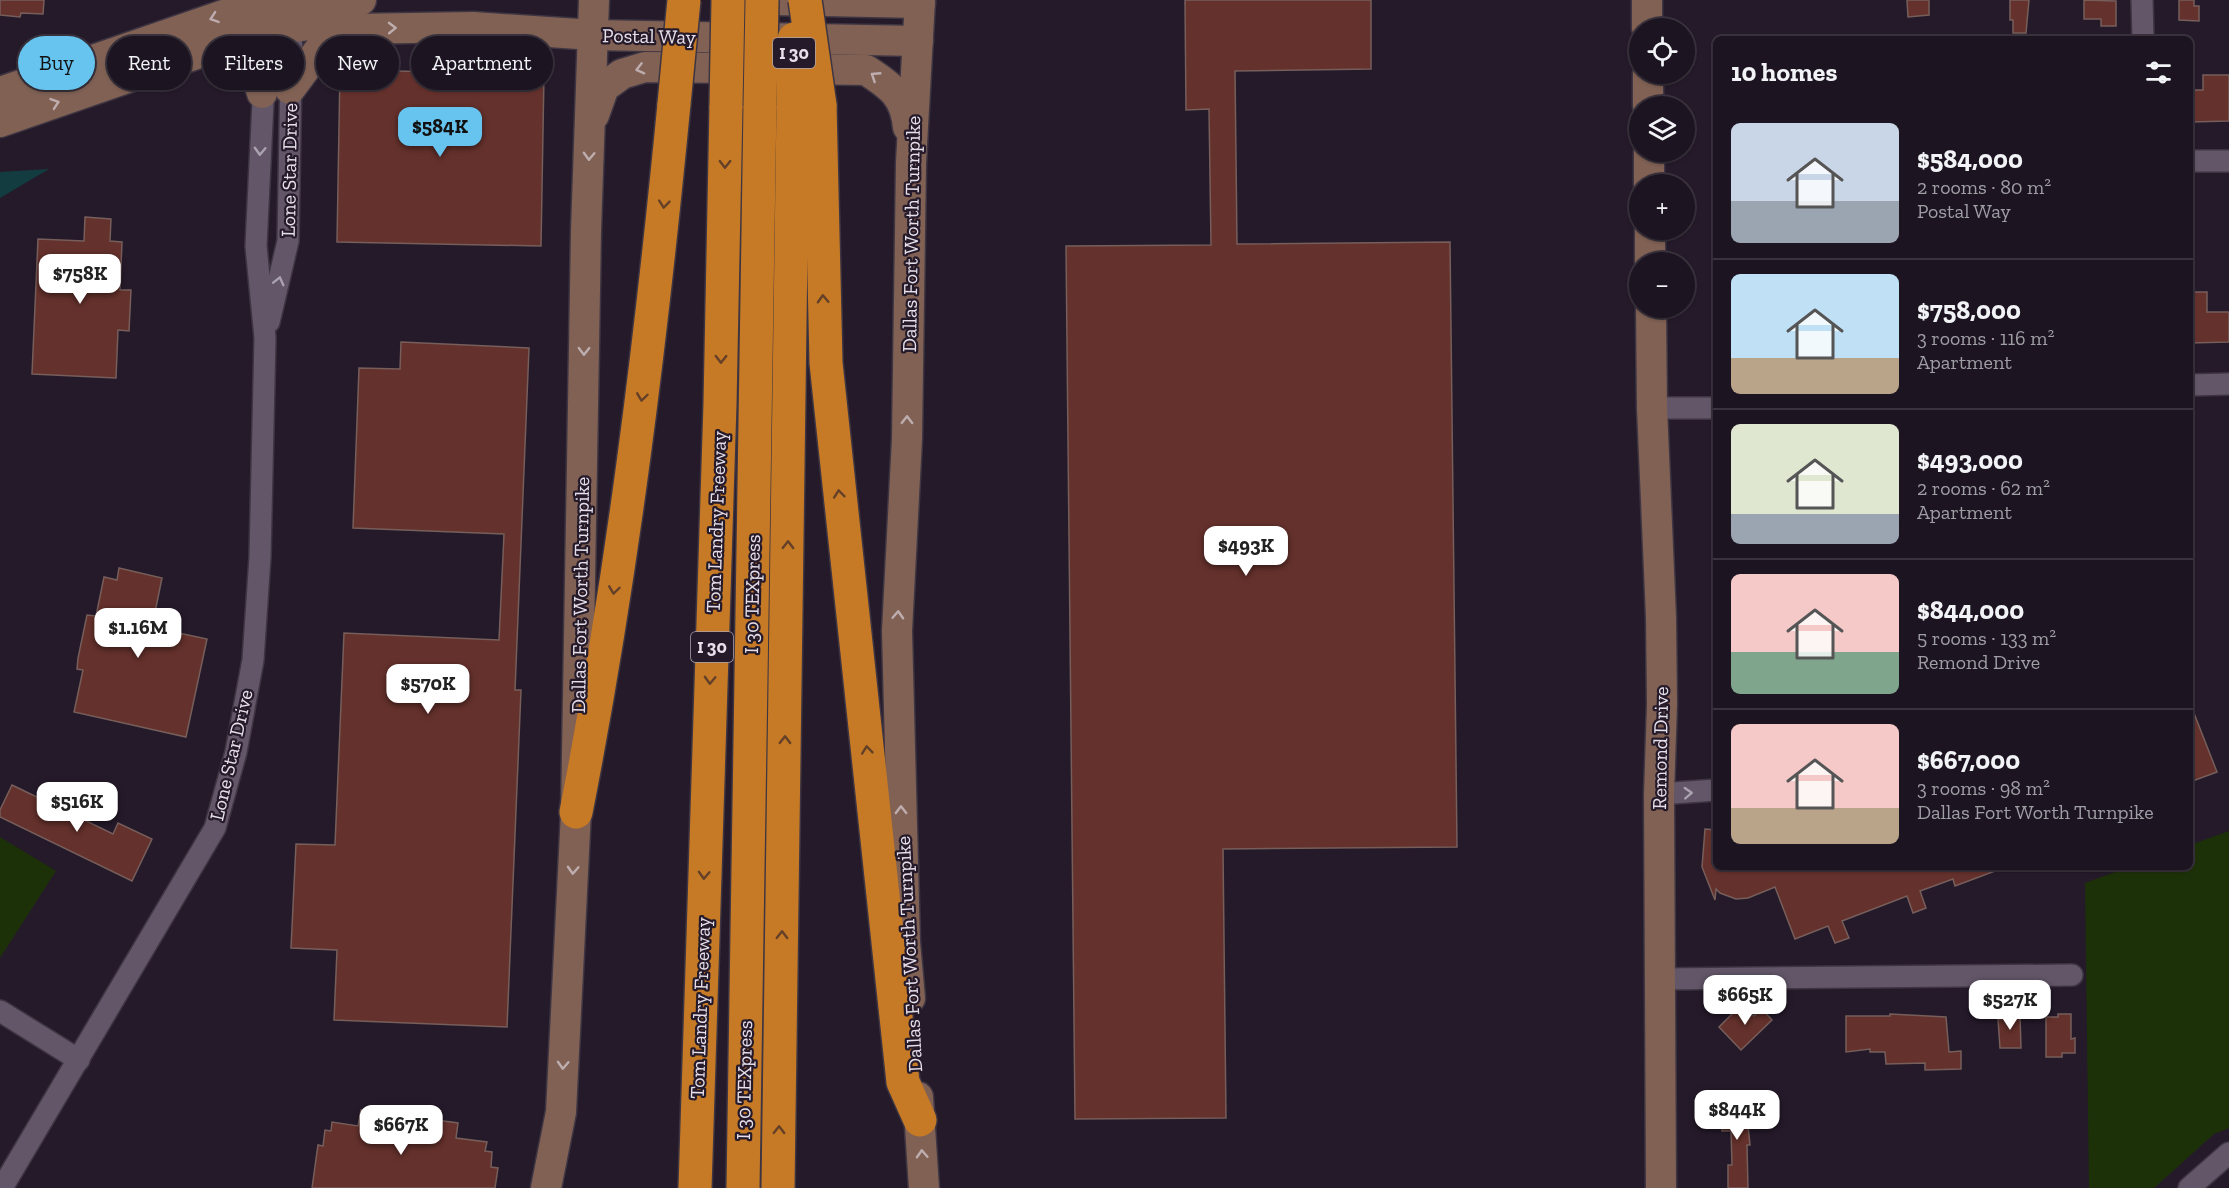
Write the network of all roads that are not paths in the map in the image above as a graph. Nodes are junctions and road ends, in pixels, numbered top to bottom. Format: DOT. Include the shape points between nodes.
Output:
graph roads {
  1 [pos="361,0"];
  2 [pos="594,0"];
  3 [pos="684,0"];
  4 [pos="729,0"];
  5 [pos="762,0"];
  6 [pos="772,0"];
  7 [pos="794,0"];
  8 [pos="805,0"];
  9 [pos="1647,0"];
  10 [pos="2142,0"];
  11 [pos="920,1"];
  12 [pos="279,10"];
  13 [pos="1647,18"];
  14 [pos="351,29"];
  15 [pos="593,35"];
  16 [pos="234,36"];
  17 [pos="2143,36"];
  18 [pos="918,41"];
  19 [pos="203,52"];
  20 [pos="276,91"];
  21 [pos="0,92"];
  22 [pos="807,106"];
  23 [pos="0,122"];
  24 [pos="590,124"];
  25 [pos="2193,161"];
  26 [pos="2229,161"];
  27 [pos="911,163"];
  28 [pos="1651,318"];
  29 [pos="265,338"];
  30 [pos="2193,384"];
  31 [pos="2229,384"];
  32 [pos="1652,408"];
  33 [pos="1713,408"];
  34 [pos="1713,790"];
  35 [pos="1659,794"];
  36 [pos="576,812"];
  37 [pos="2072,975"];
  38 [pos="1659,979"];
  39 [pos="0,1011"];
  40 [pos="79,1060"];
  41 [pos="920,1120"];
  42 [pos="2229,1153"];
  43 [pos="2,1188"];
  44 [pos="546,1188"];
  45 [pos="696,1188"];
  46 [pos="742,1188"];
  47 [pos="778,1188"];
  48 [pos="924,1188"];
  49 [pos="1661,1188"];
  50 [pos="2189,1188"];
  1 -- 12 [label="main road, Postal Way"];
  2 -- 15 [label="main road, Dallas Fort Worth Turnpike"];
  3 -- 36 [label="highway, one-way, bridge" via="645,373 595,717"];
  4 -- 45 [label="highway, Tom Landry Freeway / I 30, one-way, bridge"];
  5 -- 46 [label="highway, I 30 TEXpress, bridge"];
  6 -- 11 [label="main road"];
  7 -- 22 [label="highway, I 30, bridge"];
  8 -- 22 [label="highway, bridge"];
  9 -- 13 [label="main road"];
  10 -- 17 [label="street"];
  11 -- 18 [label="main road, Dallas Fort Worth Turnpike"];
  12 -- 14 [label="main road, Postal Way" via="309,25"];
  12 -- 16 [label="main road, Postal Way"];
  12 -- 20 [label="street, Lone Star Drive"];
  12 -- 20 [label="street, Lone Star Drive"];
  12 -- 21 [label="main road, Postal Way, one-way" via="238,10"];
  14 -- 15 [label="main road, Postal Way, one-way" via="473,27"];
  14 -- 20 [label="main road" via="325,42"];
  15 -- 18 [label="main road, Postal Way"];
  15 -- 24 [label="main road, Dallas Fort Worth Turnpike"];
  18 -- 27 [label="main road, Dallas Fort Worth Turnpike"];
  23 -- 19 [label="main road, Postal Way, one-way"];
  20 -- 29 [label="street, Lone Star Drive, one-way" via="256,246"];
  29 -- 20 [label="street, Lone Star Drive, one-way" via="288,241"];
  41 -- 22 [label="highway, one-way" via="903,1082 831,420"];
  47 -- 22 [label="highway, I 30, one-way"];
  27 -- 24 [label="main road, one-way" via="906,112 892,87 866,70 645,67 622,74 604,87"];
  24 -- 36 [label="main road, Dallas Fort Worth Turnpike, one-way"];
  25 -- 26 [label="street"];
  41 -- 27 [label="main road, Dallas Fort Worth Turnpike, one-way" via="905,942 897,631 907,439"];
  28 -- 32 [label="main road, Remond Drive"];
  29 -- 40 [label="street, Lone Star Drive" via="253,660 236,752 215,828"];
  30 -- 31 [label="street"];
  32 -- 33 [label="street"];
  32 -- 35 [label="main road, Remond Drive" via="1661,617"];
  35 -- 34 [label="street, one-way"];
  35 -- 38 [label="main road, Remond Drive"];
  36 -- 44 [label="main road, Dallas Fort Worth Turnpike, one-way" via="561,1112"];
  37 -- 38 [label="street"];
  38 -- 49 [label="main road, Remond Drive"];
  39 -- 40 [label="street"];
  40 -- 43 [label="street, Lone Star Drive"];
  48 -- 41 [label="main road, Dallas Fort Worth Turnpike, one-way"];
  42 -- 50 [label="street"];
}
